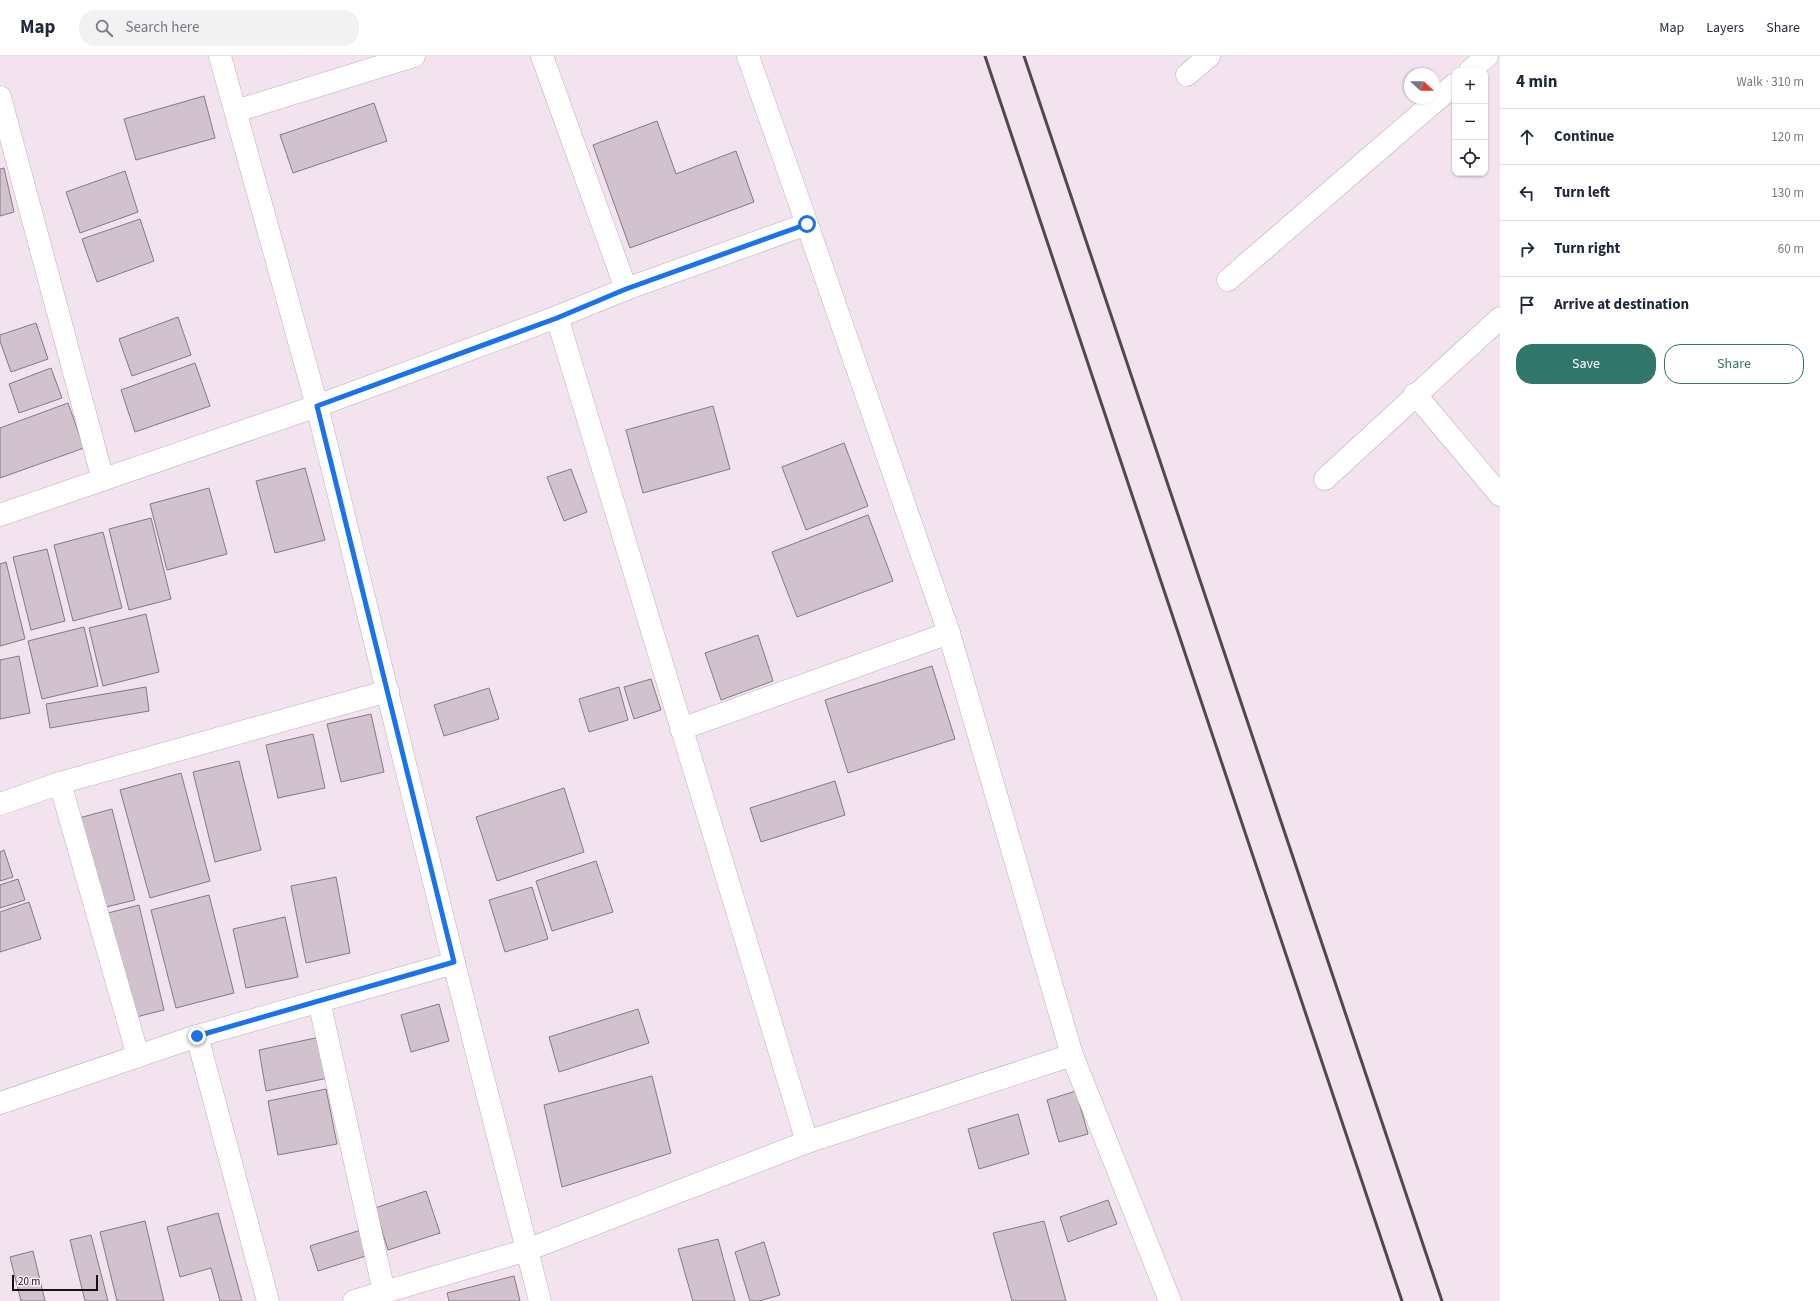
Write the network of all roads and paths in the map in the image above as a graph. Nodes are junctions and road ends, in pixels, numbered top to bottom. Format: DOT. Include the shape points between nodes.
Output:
graph roads {
  1 [pos="220,56"];
  2 [pos="414,56"];
  3 [pos="542,56"];
  4 [pos="748,56"];
  5 [pos="1209,56"];
  6 [pos="1487,56"];
  7 [pos="1473,68"];
  8 [pos="1187,75"];
  9 [pos="1452,87"];
  10 [pos="0,97"];
  11 [pos="236,111"];
  12 [pos="807,224"];
  13 [pos="1228,280"];
  14 [pos="626,289"];
  15 [pos="557,318"];
  16 [pos="1500,318"];
  17 [pos="1415,394"];
  18 [pos="317,406"];
  19 [pos="1325,479"];
  20 [pos="103,480"];
  21 [pos="1500,495"];
  22 [pos="0,515"];
  23 [pos="949,634"];
  24 [pos="388,691"];
  25 [pos="681,729"];
  26 [pos="60,783"];
  27 [pos="0,804"];
  28 [pos="454,962"];
  29 [pos="319,1001"];
  30 [pos="197,1036"];
  31 [pos="1072,1055"];
  32 [pos="138,1056"];
  33 [pos="0,1102"];
  34 [pos="807,1142"];
  35 [pos="527,1250"];
  36 [pos="384,1292"];
  37 [pos="268,1301"];
  38 [pos="354,1301"];
  39 [pos="540,1301"];
  40 [pos="1170,1301"];
  1 -- 11 [label="street"];
  2 -- 11 [label="street"];
  3 -- 14 [label="street"];
  4 -- 12 [label="street"];
  5 -- 8 [label="street"];
  6 -- 7 [label="street"];
  9 -- 13 [label="street"];
  10 -- 20 [label="street"];
  11 -- 18 [label="street"];
  12 -- 14 [label="street"];
  12 -- 23 [label="street"];
  14 -- 15 [label="street"];
  15 -- 18 [label="street"];
  15 -- 25 [label="street"];
  16 -- 17 [label="street"];
  17 -- 19 [label="street"];
  17 -- 21 [label="street"];
  18 -- 20 [label="street"];
  18 -- 24 [label="street"];
  20 -- 22 [label="street"];
  23 -- 25 [label="street"];
  23 -- 31 [label="street"];
  24 -- 26 [label="street"];
  24 -- 28 [label="street"];
  25 -- 34 [label="street"];
  26 -- 27 [label="street"];
  26 -- 32 [label="street"];
  28 -- 29 [label="street"];
  28 -- 35 [label="street"];
  29 -- 30 [label="street"];
  29 -- 36 [label="street"];
  30 -- 32 [label="street"];
  30 -- 37 [label="street"];
  31 -- 34 [label="street"];
  31 -- 40 [label="street"];
  32 -- 33 [label="street"];
  34 -- 35 [label="street"];
  35 -- 36 [label="street"];
  35 -- 39 [label="street"];
  36 -- 38 [label="street"];
}
